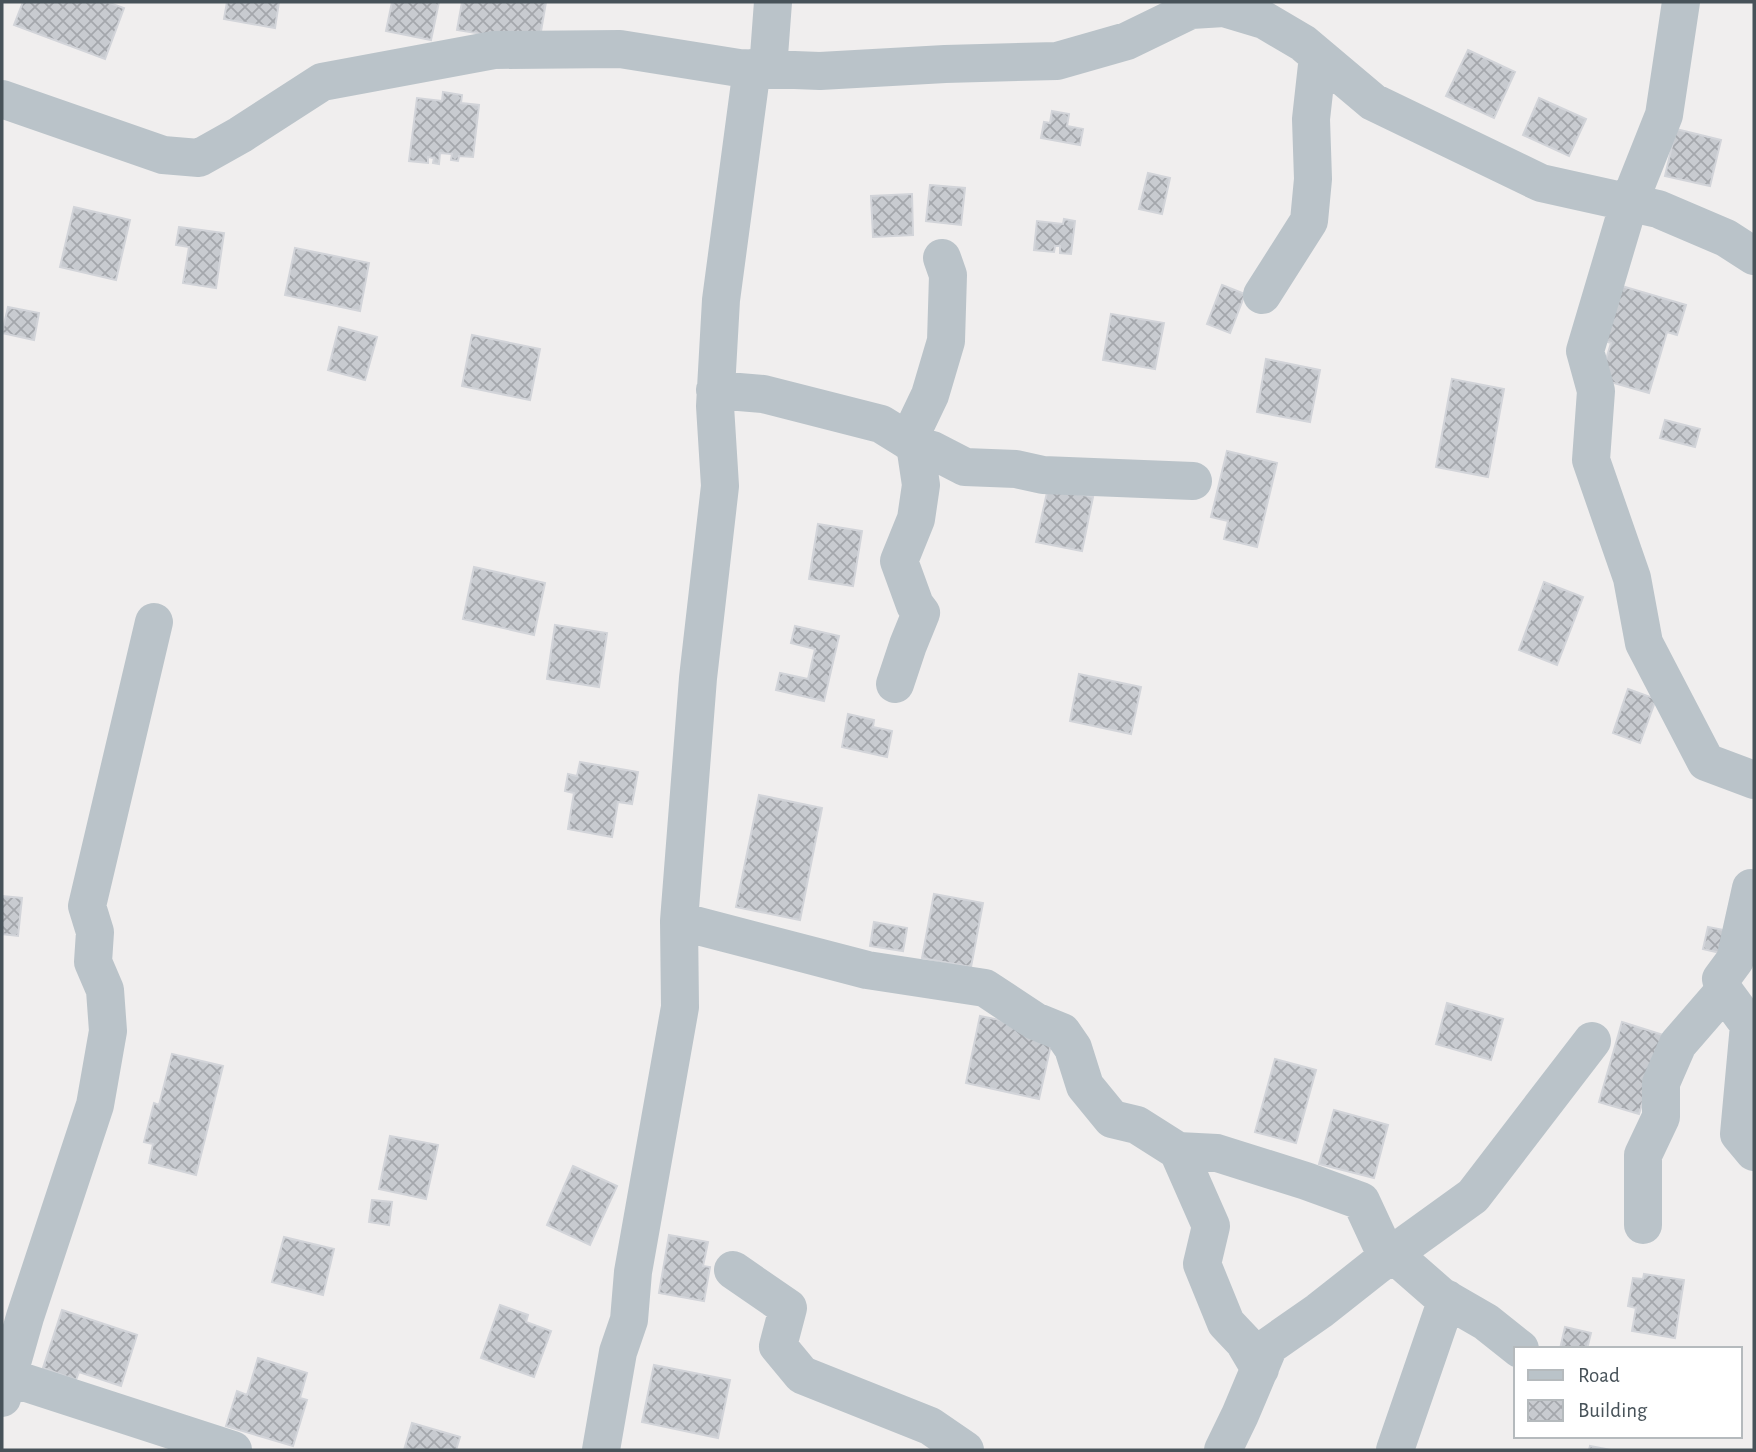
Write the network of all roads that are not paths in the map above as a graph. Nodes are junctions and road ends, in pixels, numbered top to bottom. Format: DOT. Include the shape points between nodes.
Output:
graph roads {
  1 [pos="773,2"];
  2 [pos="1681,2"];
  3 [pos="1227,5"];
  4 [pos="1318,56"];
  5 [pos="760,69"];
  6 [pos="2,99"];
  7 [pos="1629,203"];
  8 [pos="1754,256"];
  9 [pos="942,258"];
  10 [pos="1262,295"];
  11 [pos="715,390"];
  12 [pos="912,443"];
  13 [pos="1193,481"];
  14 [pos="154,622"];
  15 [pos="895,684"];
  16 [pos="1754,780"];
  17 [pos="1751,888"];
  18 [pos="678,921"];
  19 [pos="1724,991"];
  20 [pos="1752,1026"];
  21 [pos="1592,1041"];
  22 [pos="1178,1151"];
  23 [pos="1754,1152"];
  24 [pos="1643,1225"];
  25 [pos="1390,1256"];
  26 [pos="733,1270"];
  27 [pos="1447,1299"];
  28 [pos="1517,1347"];
  29 [pos="1260,1369"];
  30 [pos="5,1388"];
  31 [pos="233,1450"];
  32 [pos="601,1450"];
  33 [pos="965,1450"];
  34 [pos="1223,1450"];
  35 [pos="1395,1450"];
  1 -- 5 [label="street"];
  2 -- 7 [label="street" via="1664,115"];
  3 -- 4 [label="street" via="1264,20"];
  3 -- 5 [label="street" via="1191,10 1126,41 1058,61 820,71"];
  4 -- 7 [label="street" via="1373,102 1541,183"];
  4 -- 10 [label="street" via="1308,221"];
  5 -- 6 [label="street" via="620,49 494,50 322,82 199,158 163,155"];
  5 -- 11 [label="street" via="721,300"];
  7 -- 8 [label="street" via="1658,209 1726,238"];
  7 -- 16 [label="street" via="1585,351 1595,391 1591,460 1632,578 1644,643 1706,762"];
  9 -- 12 [label="street" via="948,275 946,341"];
  11 -- 12 [label="street" via="763,394 881,424"];
  11 -- 18 [label="street" via="720,486"];
  12 -- 13 [label="street" via="965,467"];
  12 -- 15 [label="street" via="921,485 916,519 899,561 921,613"];
  14 -- 30 [label="street" via="87,906 94,932 93,962 105,990 108,1031 95,1105"];
  17 -- 19 [label="street" via="1735,960 1721,979"];
  18 -- 22 [label="street" via="867,970 985,988 1035,1021 1062,1032 1073,1048 1085,1086 1112,1119 1137,1125"];
  18 -- 32 [label="street" via="680,1007 633,1272 629,1320 618,1352"];
  19 -- 20 [label="street"];
  19 -- 24 [label="street" via="1678,1044 1661,1083 1661,1117 1643,1155"];
  20 -- 23 [label="street" via="1739,1133"];
  21 -- 25 [label="street" via="1473,1196"];
  22 -- 25 [label="street" via="1217,1153 1361,1201"];
  22 -- 29 [label="street" via="1211,1226 1202,1264 1226,1323"];
  25 -- 27 [label="street"];
  25 -- 29 [label="street" via="1269,1346"];
  26 -- 33 [label="street" via="788,1307 778,1346 802,1375 930,1426"];
  27 -- 28 [label="street"];
  27 -- 35 [label="street"];
  29 -- 34 [label="street"];
  30 -- 31 [label="street"];
}
